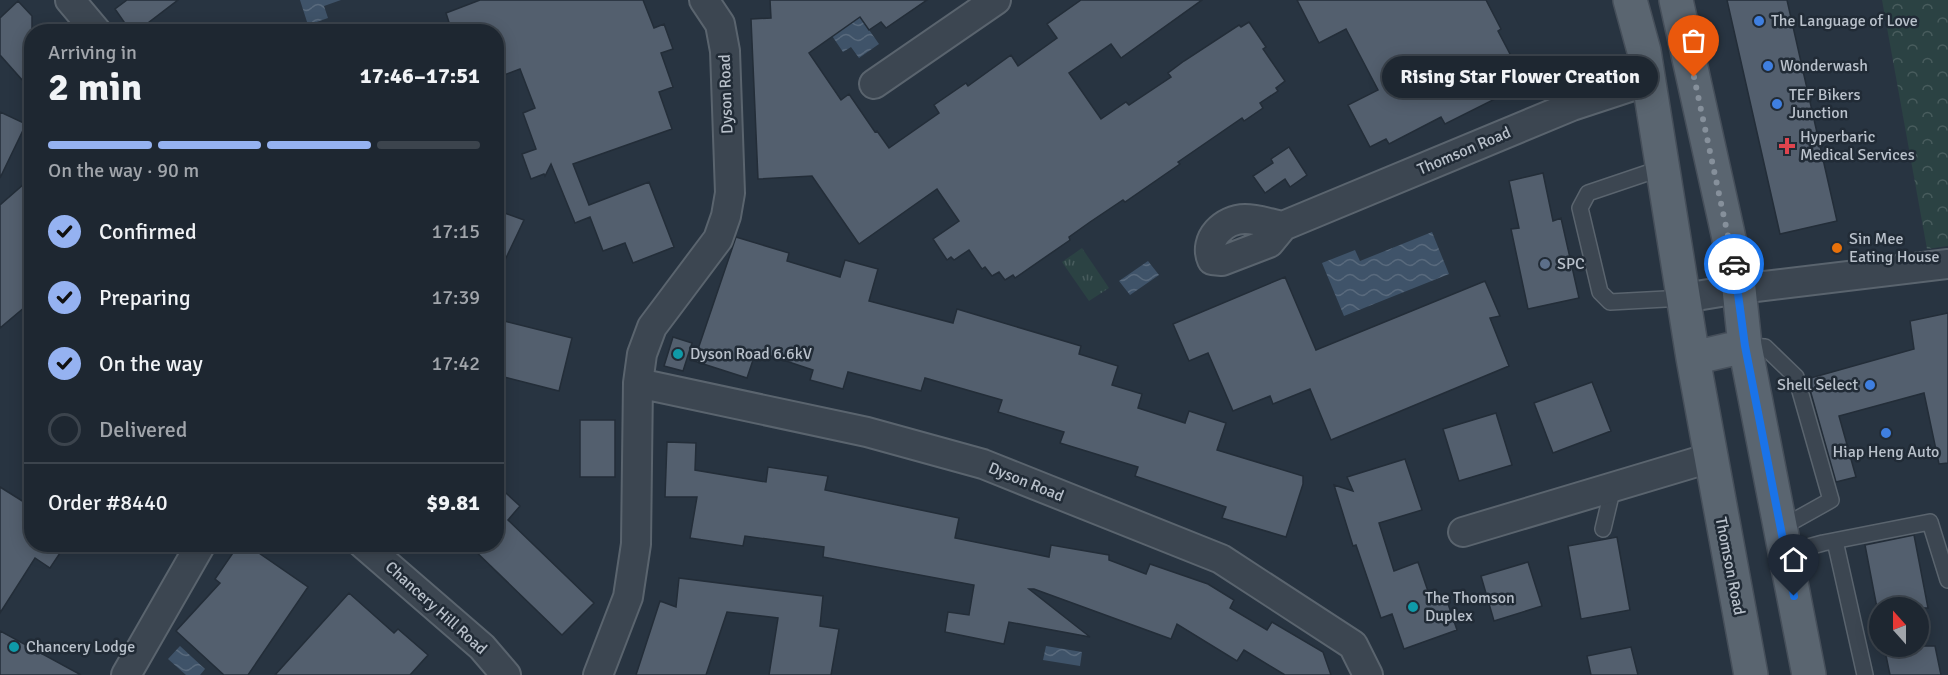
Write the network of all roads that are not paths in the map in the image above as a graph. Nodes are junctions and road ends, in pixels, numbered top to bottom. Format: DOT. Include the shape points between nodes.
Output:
graph roads {
  1 [pos="70,0"];
  2 [pos="704,0"];
  3 [pos="996,0"];
  4 [pos="1630,0"];
  5 [pos="1676,0"];
  6 [pos="90,24"];
  7 [pos="1647,81"];
  8 [pos="874,84"];
  9 [pos="1662,168"];
  10 [pos="1283,226"];
  11 [pos="1948,264"];
  12 [pos="1739,289"];
  13 [pos="1684,298"];
  14 [pos="1745,346"];
  15 [pos="1693,358"];
  16 [pos="638,383"];
  17 [pos="1710,458"];
  18 [pos="1613,487"];
  19 [pos="1603,529"];
  20 [pos="1462,532"];
  21 [pos="1783,541"];
  22 [pos="1835,541"];
  23 [pos="197,552"];
  24 [pos="372,552"];
  25 [pos="1948,580"];
  26 [pos="129,674"];
  27 [pos="506,675"];
  28 [pos="598,675"];
  29 [pos="1368,675"];
  30 [pos="1751,675"];
  31 [pos="1809,675"];
  32 [pos="1865,675"];
  1 -- 6 [label="street"];
  2 -- 16 [label="street, Dyson Road" via="720,24 725,51 730,193 718,238 652,327 642,354"];
  3 -- 8 [label="street"];
  4 -- 7 [label="main road, Thomson Road" via="1644,51"];
  5 -- 12 [label="main road"];
  7 -- 9 [label="main road, Thomson Road"];
  7 -- 10 [label="street, Thomson Road" via="1561,111"];
  9 -- 13 [label="main road, Thomson Road"];
  9 -- 13 [label="lane" via="1588,193 1580,208 1600,292 1605,298 1610,302"];
  11 -- 12 [label="street"];
  12 -- 13 [label="street"];
  12 -- 14 [label="main road"];
  13 -- 15 [label="main road, Thomson Road"];
  14 -- 15 [label="main road"];
  14 -- 21 [label="main road"];
  14 -- 21 [label="lane" via="1765,347 1796,377 1831,500"];
  15 -- 17 [label="main road, Thomson Road"];
  16 -- 28 [label="street, Dyson Road" via="636,544 628,597"];
  16 -- 29 [label="street, Dyson Road" via="867,432 984,465 1200,551 1221,560 1353,645"];
  17 -- 18 [label="street"];
  17 -- 30 [label="main road, Thomson Road"];
  18 -- 19 [label="lane"];
  18 -- 20 [label="street"];
  21 -- 22 [label="lane"];
  21 -- 31 [label="main road"];
  22 -- 25 [label="lane" via="1930,522"];
  22 -- 32 [label="lane"];
  23 -- 26 [label="street"];
  24 -- 27 [label="street, Chancery Hill Road" via="482,647"];
}
